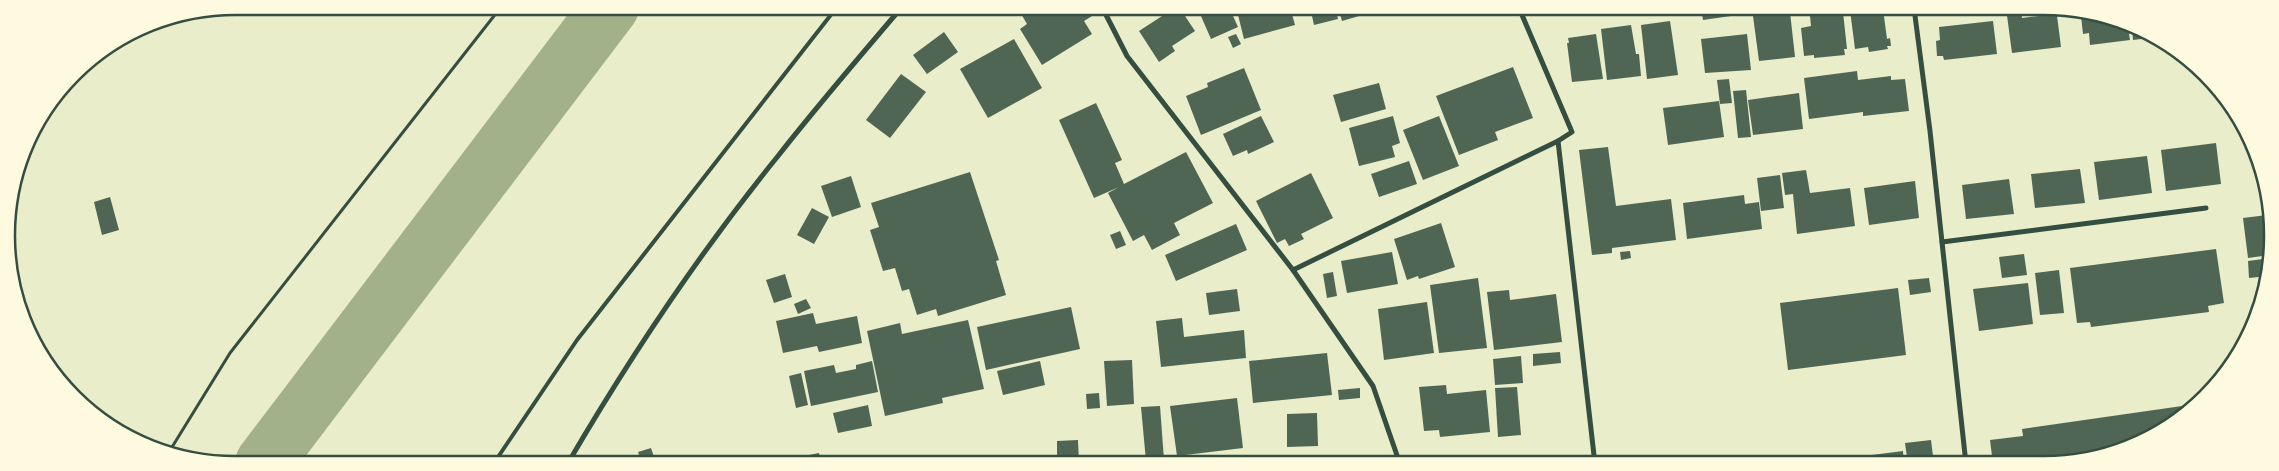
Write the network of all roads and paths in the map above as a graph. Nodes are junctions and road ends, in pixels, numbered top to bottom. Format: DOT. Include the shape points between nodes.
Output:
graph roads {
  1 [pos="494,15"];
  2 [pos="832,15"];
  3 [pos="895,15"];
  4 [pos="1106,15"];
  5 [pos="1522,15"];
  6 [pos="1915,15"];
  7 [pos="1558,141"];
  8 [pos="2206,208"];
  9 [pos="1942,242"];
  10 [pos="1293,270"];
  11 [pos="173,446"];
  12 [pos="499,456"];
  13 [pos="572,456"];
  14 [pos="1397,456"];
  15 [pos="1594,456"];
  16 [pos="1965,456"];
  1 -- 11 [label="path" via="230,353"];
  2 -- 12 [label="lane" via="577,340"];
  3 -- 13 [label="street" via="777,157 709,247 659,318"];
  4 -- 10 [label="street" via="1127,56"];
  5 -- 7 [label="street" via="1572,132"];
  6 -- 9 [label="street"];
  7 -- 10 [label="street"];
  7 -- 15 [label="street"];
  8 -- 9 [label="street"];
  9 -- 16 [label="street"];
  10 -- 14 [label="street" via="1373,386"];
}
